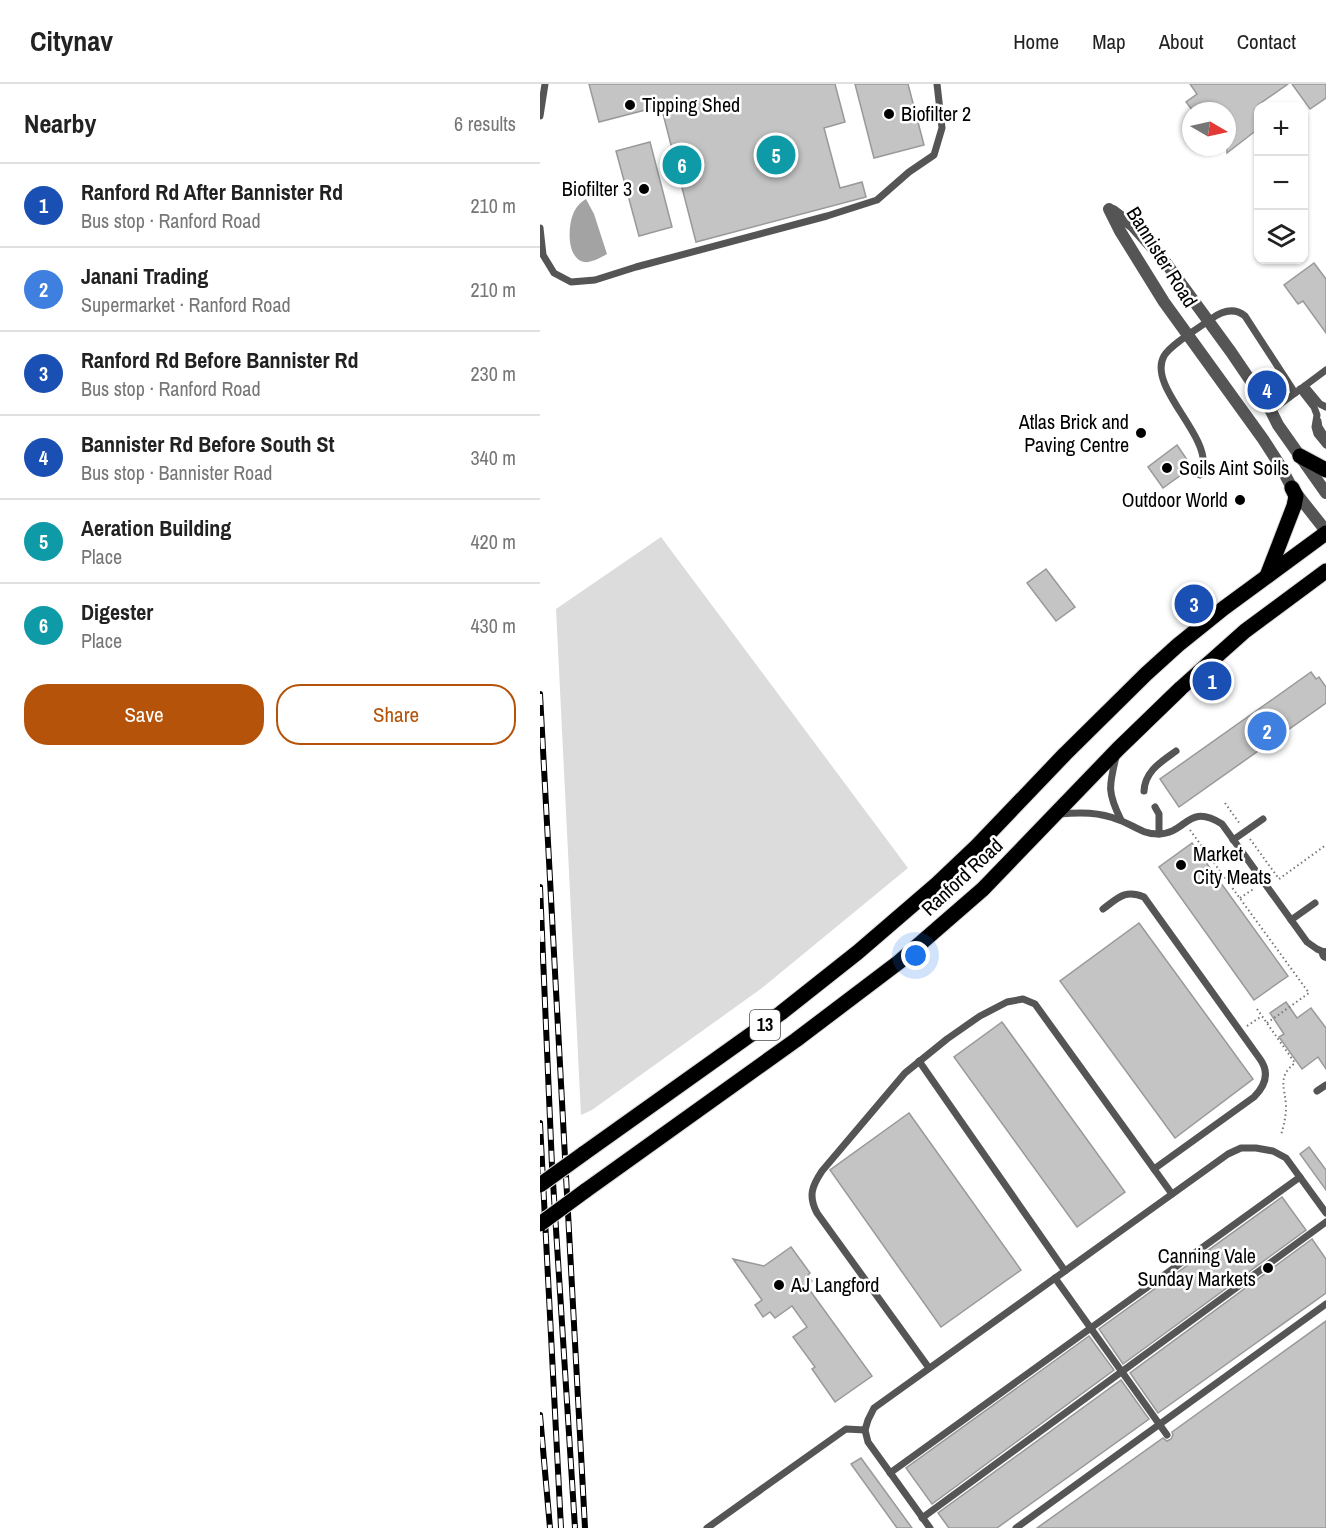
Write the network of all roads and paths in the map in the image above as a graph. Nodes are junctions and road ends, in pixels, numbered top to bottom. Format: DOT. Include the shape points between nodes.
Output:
graph roads {
  1 [pos="545,84"];
  2 [pos="937,84"];
  3 [pos="540,116"];
  4 [pos="540,228"];
  5 [pos="1208,321"];
  6 [pos="1188,335"];
  7 [pos="1326,370"];
  8 [pos="1300,389"];
  9 [pos="1323,406"];
  10 [pos="1271,411"];
  11 [pos="1326,412"];
  12 [pos="1317,415"];
  13 [pos="1326,438"];
  14 [pos="1326,446"];
  15 [pos="1300,456"];
  16 [pos="1326,470"];
  17 [pos="1200,475"];
  18 [pos="1292,488"];
  19 [pos="1326,493"];
  20 [pos="1326,532"];
  21 [pos="1326,571"];
  22 [pos="1267,576"];
  23 [pos="1326,582"];
  24 [pos="1302,588"];
  25 [pos="1118,749"];
  26 [pos="1176,751"];
  27 [pos="1144,791"];
  28 [pos="1225,803"];
  29 [pos="1155,807"];
  30 [pos="1056,814"];
  31 [pos="1263,819"];
  32 [pos="1121,820"];
  33 [pos="1185,822"];
  34 [pos="1245,832"];
  35 [pos="1159,834"];
  36 [pos="1233,840"];
  37 [pos="1326,845"];
  38 [pos="1315,903"];
  39 [pos="1103,909"];
  40 [pos="1291,920"];
  41 [pos="1326,954"];
  42 [pos="1257,1009"];
  43 [pos="1262,1016"];
  44 [pos="1267,1023"];
  45 [pos="1241,1031"];
  46 [pos="919,1062"];
  47 [pos="1326,1085"];
  48 [pos="1317,1091"];
  49 [pos="1281,1135"];
  50 [pos="1154,1169"];
  51 [pos="1300,1177"];
  52 [pos="540,1185"];
  53 [pos="1172,1194"];
  54 [pos="1326,1213"];
  55 [pos="1326,1222"];
  56 [pos="540,1224"];
  57 [pos="1065,1271"];
  58 [pos="1055,1278"];
  59 [pos="1326,1304"];
  60 [pos="1091,1328"];
  61 [pos="929,1368"];
  62 [pos="1122,1371"];
  63 [pos="1160,1424"];
  64 [pos="866,1430"];
  65 [pos="1167,1435"];
  66 [pos="890,1473"];
  67 [pos="922,1518"];
  68 [pos="707,1528"];
  69 [pos="930,1528"];
  70 [pos="1016,1528"];
  1 -- 3 [label="lane"];
  2 -- 4 [label="lane" via="942,128 934,155 877,200 579,282 554,273 543,255"];
  5 -- 6 [label="lane"];
  5 -- 6 [label="street, Bannister Road" via="1166,263 1132,226 1109,208"];
  5 -- 8 [label="lane" via="1216,315 1239,311"];
  5 -- 10 [label="street, Bannister Road"];
  6 -- 17 [label="lane" via="1164,356 1160,367 1164,382 1201,448 1204,466"];
  6 -- 18 [label="street, Bannister Road" via="1263,439"];
  7 -- 8 [label="lane"];
  8 -- 9 [label="lane"];
  8 -- 10 [label="lane"];
  8 -- 12 [label="lane"];
  9 -- 11 [label="lane"];
  10 -- 15 [label="street, Bannister Road"];
  12 -- 13 [label="lane"];
  12 -- 14 [label="lane" via="1317,434"];
  15 -- 16 [label="main road"];
  15 -- 19 [label="street, Bannister Road"];
  18 -- 20 [label="street, Bannister Road"];
  18 -- 22 [label="main road" via="1296,496 1294,506"];
  20 -- 22 [label="main road, Ranford Road / 13"];
  21 -- 24 [label="main road, Ranford Road / 13"];
  22 -- 52 [label="main road, Ranford Road / 13, bridge" via="1146,674 977,846 858,952 781,1013"];
  23 -- 24 [label="main road"];
  24 -- 25 [label="main road, Ranford Road / 13" via="1245,631"];
  25 -- 30 [label="main road, Ranford Road / 13"];
  25 -- 32 [label="lane" via="1109,783"];
  26 -- 27 [label="lane" via="1149,774"];
  28 -- 34 [label="path"];
  29 -- 35 [label="lane"];
  30 -- 32 [label="lane" via="1081,812"];
  30 -- 56 [label="main road, Ranford Road / 13, bridge" via="983,889 899,962"];
  31 -- 34 [label="lane"];
  32 -- 35 [label="lane" via="1137,830"];
  33 -- 35 [label="lane"];
  33 -- 36 [label="lane" via="1203,815 1212,817"];
  33 -- 44 [label="path" via="1309,993"];
  34 -- 36 [label="lane"];
  34 -- 37 [label="path" via="1279,879"];
  36 -- 40 [label="lane"];
  38 -- 40 [label="lane"];
  39 -- 45 [label="lane" via="1129,893 1144,897"];
  40 -- 41 [label="lane" via="1307,942"];
  42 -- 43 [label="path"];
  43 -- 44 [label="path"];
  43 -- 45 [label="path"];
  44 -- 49 [label="path" via="1295,1063 1283,1080 1286,1120"];
  45 -- 50 [label="lane" via="1263,1063 1266,1078 1260,1091"];
  46 -- 50 [label="lane" via="980,1016 1007,1002 1029,1001 1035,1004"];
  46 -- 57 [label="lane"];
  46 -- 61 [label="lane" via="831,1159 814,1182 812,1203"];
  47 -- 48 [label="lane"];
  50 -- 53 [label="lane"];
  51 -- 53 [label="lane" via="1286,1158 1273,1151 1241,1148"];
  51 -- 54 [label="lane"];
  51 -- 60 [label="lane"];
  53 -- 57 [label="lane"];
  55 -- 62 [label="lane"];
  57 -- 58 [label="lane"];
  58 -- 60 [label="lane"];
  58 -- 61 [label="lane"];
  59 -- 63 [label="lane"];
  60 -- 62 [label="lane"];
  60 -- 66 [label="lane"];
  61 -- 64 [label="lane" via="874,1408"];
  62 -- 63 [label="lane"];
  62 -- 67 [label="lane"];
  63 -- 65 [label="lane"];
  63 -- 70 [label="lane"];
  64 -- 66 [label="lane" via="868,1442"];
  64 -- 68 [label="lane" via="846,1429"];
  66 -- 67 [label="lane"];
  67 -- 69 [label="lane"];
}
